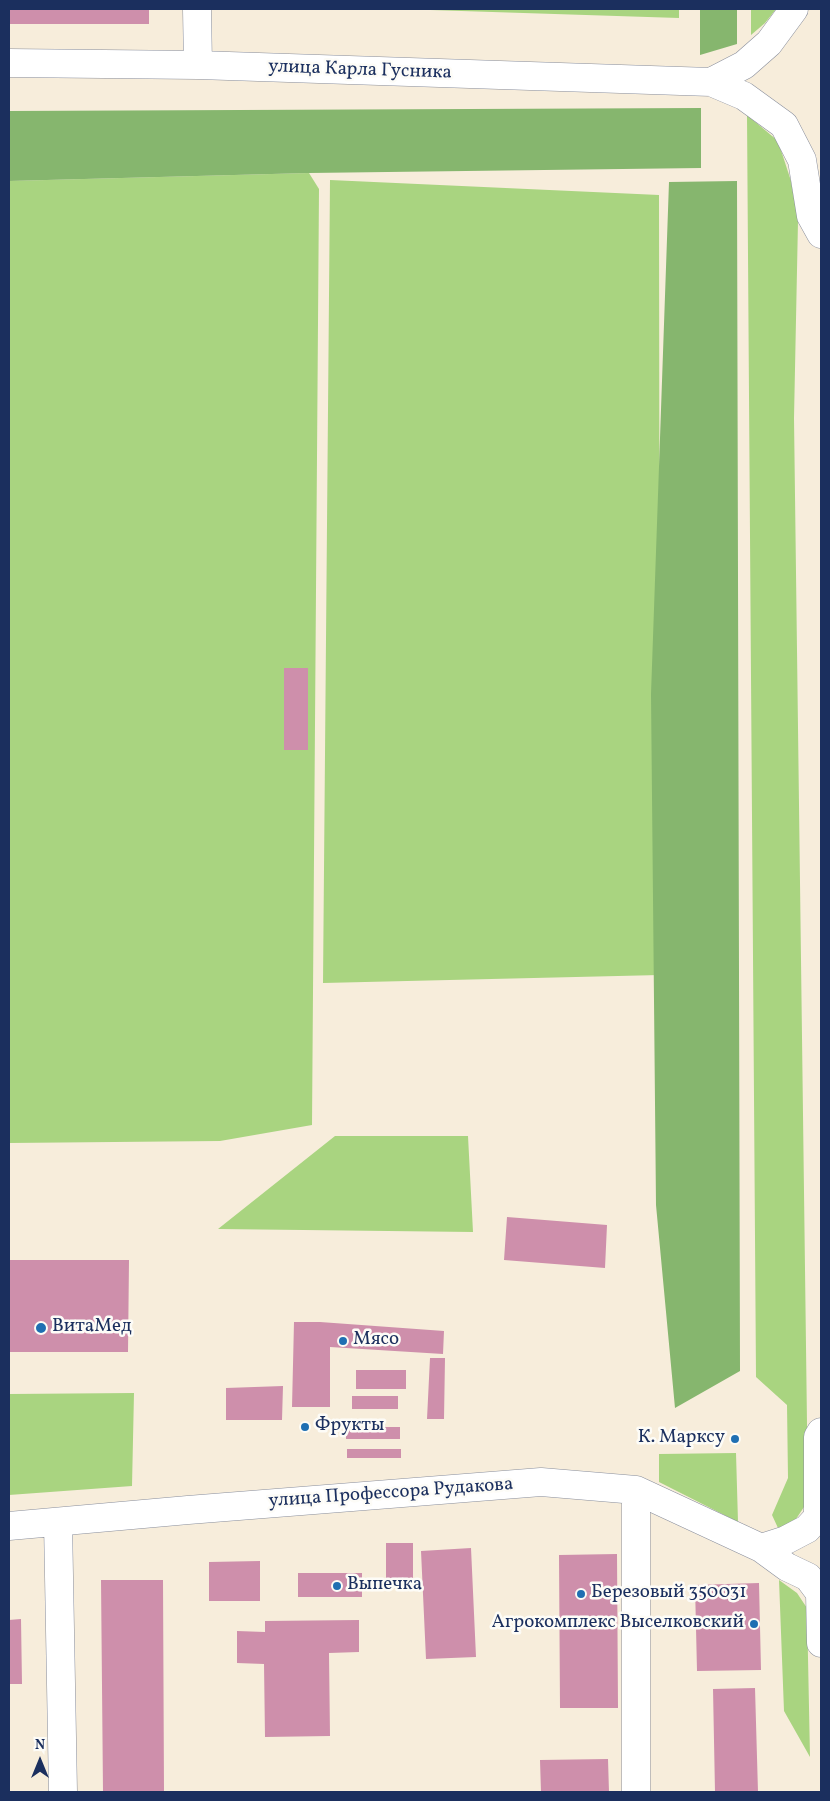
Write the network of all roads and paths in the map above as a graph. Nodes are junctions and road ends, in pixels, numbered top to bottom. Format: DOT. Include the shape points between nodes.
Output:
graph roads {
  1 [pos="197,9"];
  2 [pos="794,9"];
  3 [pos="9,62"];
  4 [pos="198,65"];
  5 [pos="711,82"];
  6 [pos="821,234"];
  7 [pos="821,1432"];
  8 [pos="636,1490"];
  9 [pos="58,1522"];
  10 [pos="9,1526"];
  11 [pos="761,1548"];
  12 [pos="821,1642"];
  13 [pos="63,1792"];
  14 [pos="636,1792"];
  1 -- 4 [label="street"];
  2 -- 5 [label="street" via="757,54 744,65"];
  3 -- 4 [label="street, улица Карла Гусника"];
  4 -- 5 [label="street, улица Карла Гусника"];
  5 -- 6 [label="street" via="744,96 784,125 802,160 811,216"];
  7 -- 11 [label="street" via="818,1437 818,1517 807,1529"];
  8 -- 9 [label="street, улица Профессора Рудакова" via="541,1482"];
  8 -- 11 [label="street, улица Профессора Рудакова"];
  8 -- 14 [label="street"];
  9 -- 10 [label="street, улица Профессора Рудакова"];
  9 -- 13 [label="street"];
  11 -- 12 [label="street, улица Профессора Рудакова" via="787,1567 808,1577 820,1593"];
}
